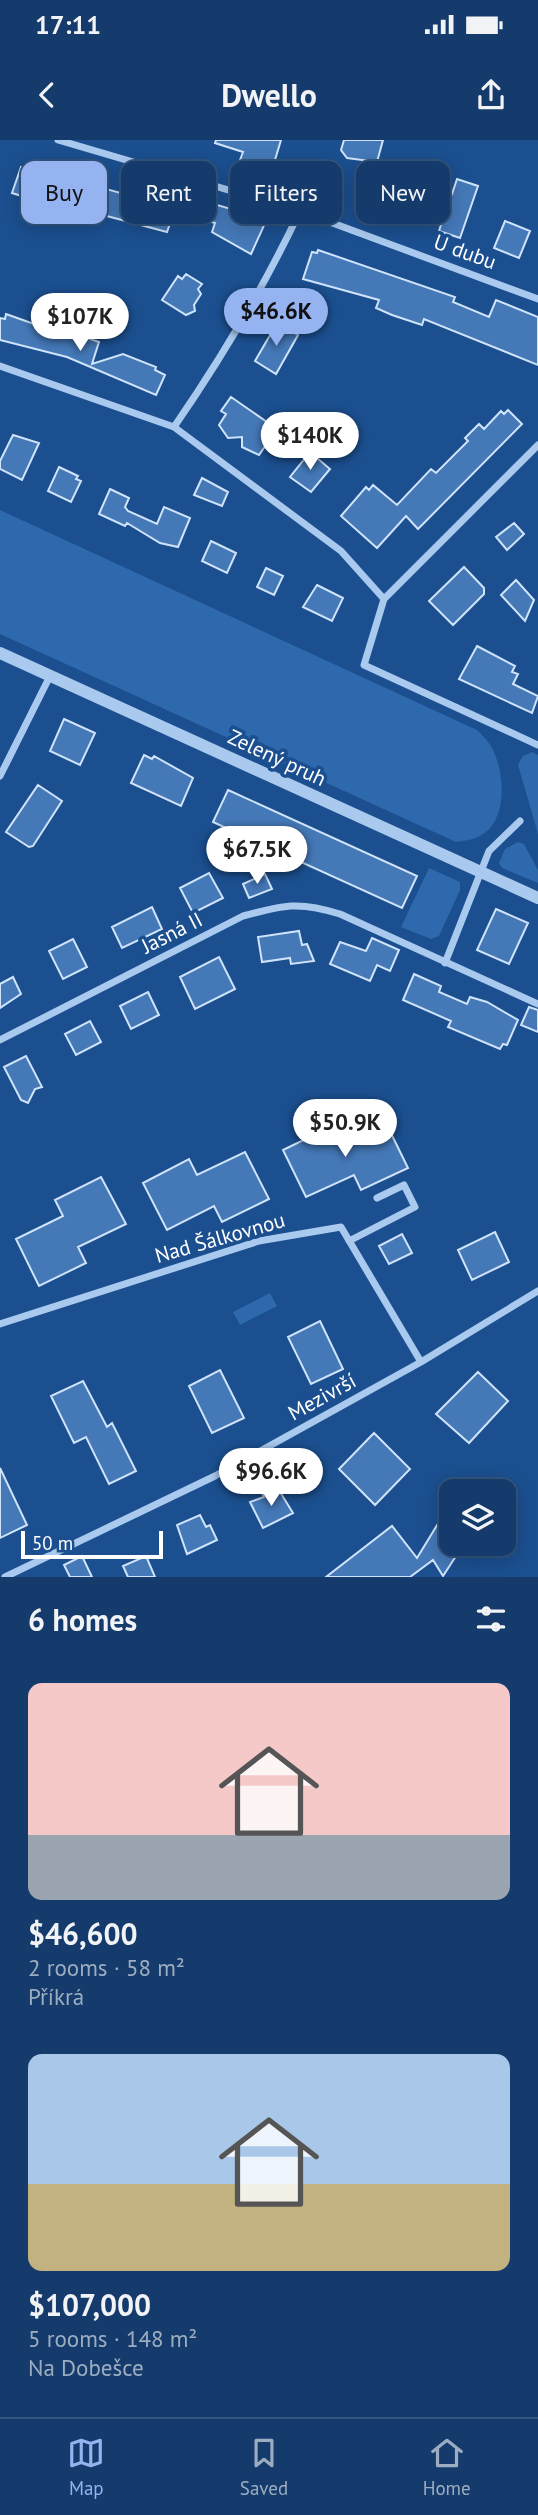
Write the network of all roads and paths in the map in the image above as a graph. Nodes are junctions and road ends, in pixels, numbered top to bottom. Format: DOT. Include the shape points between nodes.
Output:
graph roads {
  1 [pos="58,140"];
  2 [pos="230,191"];
  3 [pos="294,224"];
  4 [pos="333,224"];
  5 [pos="538,299"];
  6 [pos="0,366"];
  7 [pos="174,428"];
  8 [pos="538,445"];
  9 [pos="384,599"];
  10 [pos="0,653"];
  11 [pos="50,676"];
  12 [pos="538,745"];
  13 [pos="0,776"];
  14 [pos="520,821"];
  15 [pos="482,872"];
  16 [pos="538,898"];
  17 [pos="445,963"];
  18 [pos="538,1004"];
  19 [pos="0,1040"];
  20 [pos="377,1198"];
  21 [pos="349,1241"];
  22 [pos="538,1291"];
  23 [pos="0,1324"];
  24 [pos="421,1362"];
  25 [pos="5,1577"];
  1 -- 2 [label="street, U dubu"];
  3 -- 7 [label="street" via="247,312"];
  4 -- 5 [label="street, U dubu"];
  6 -- 7 [label="street"];
  7 -- 9 [label="street" via="341,551"];
  8 -- 9 [label="street"];
  9 -- 12 [label="street" via="364,665"];
  10 -- 11 [label="street, Zelený pruh"];
  11 -- 13 [label="street"];
  11 -- 15 [label="street, Zelený pruh"];
  14 -- 15 [label="street" via="489,851"];
  15 -- 16 [label="street, Zelený pruh"];
  15 -- 17 [label="street"];
  17 -- 18 [label="street, Jasná II"];
  17 -- 19 [label="street, Jasná II" via="340,914 309,904 279,906 243,916"];
  20 -- 21 [label="street" via="404,1185 415,1207"];
  21 -- 23 [label="street, Nad Šálkovnou" via="341,1227 259,1241"];
  21 -- 24 [label="street"];
  22 -- 24 [label="street, Mezivrší"];
  24 -- 25 [label="street, Mezivrší" via="215,1476"];
}
